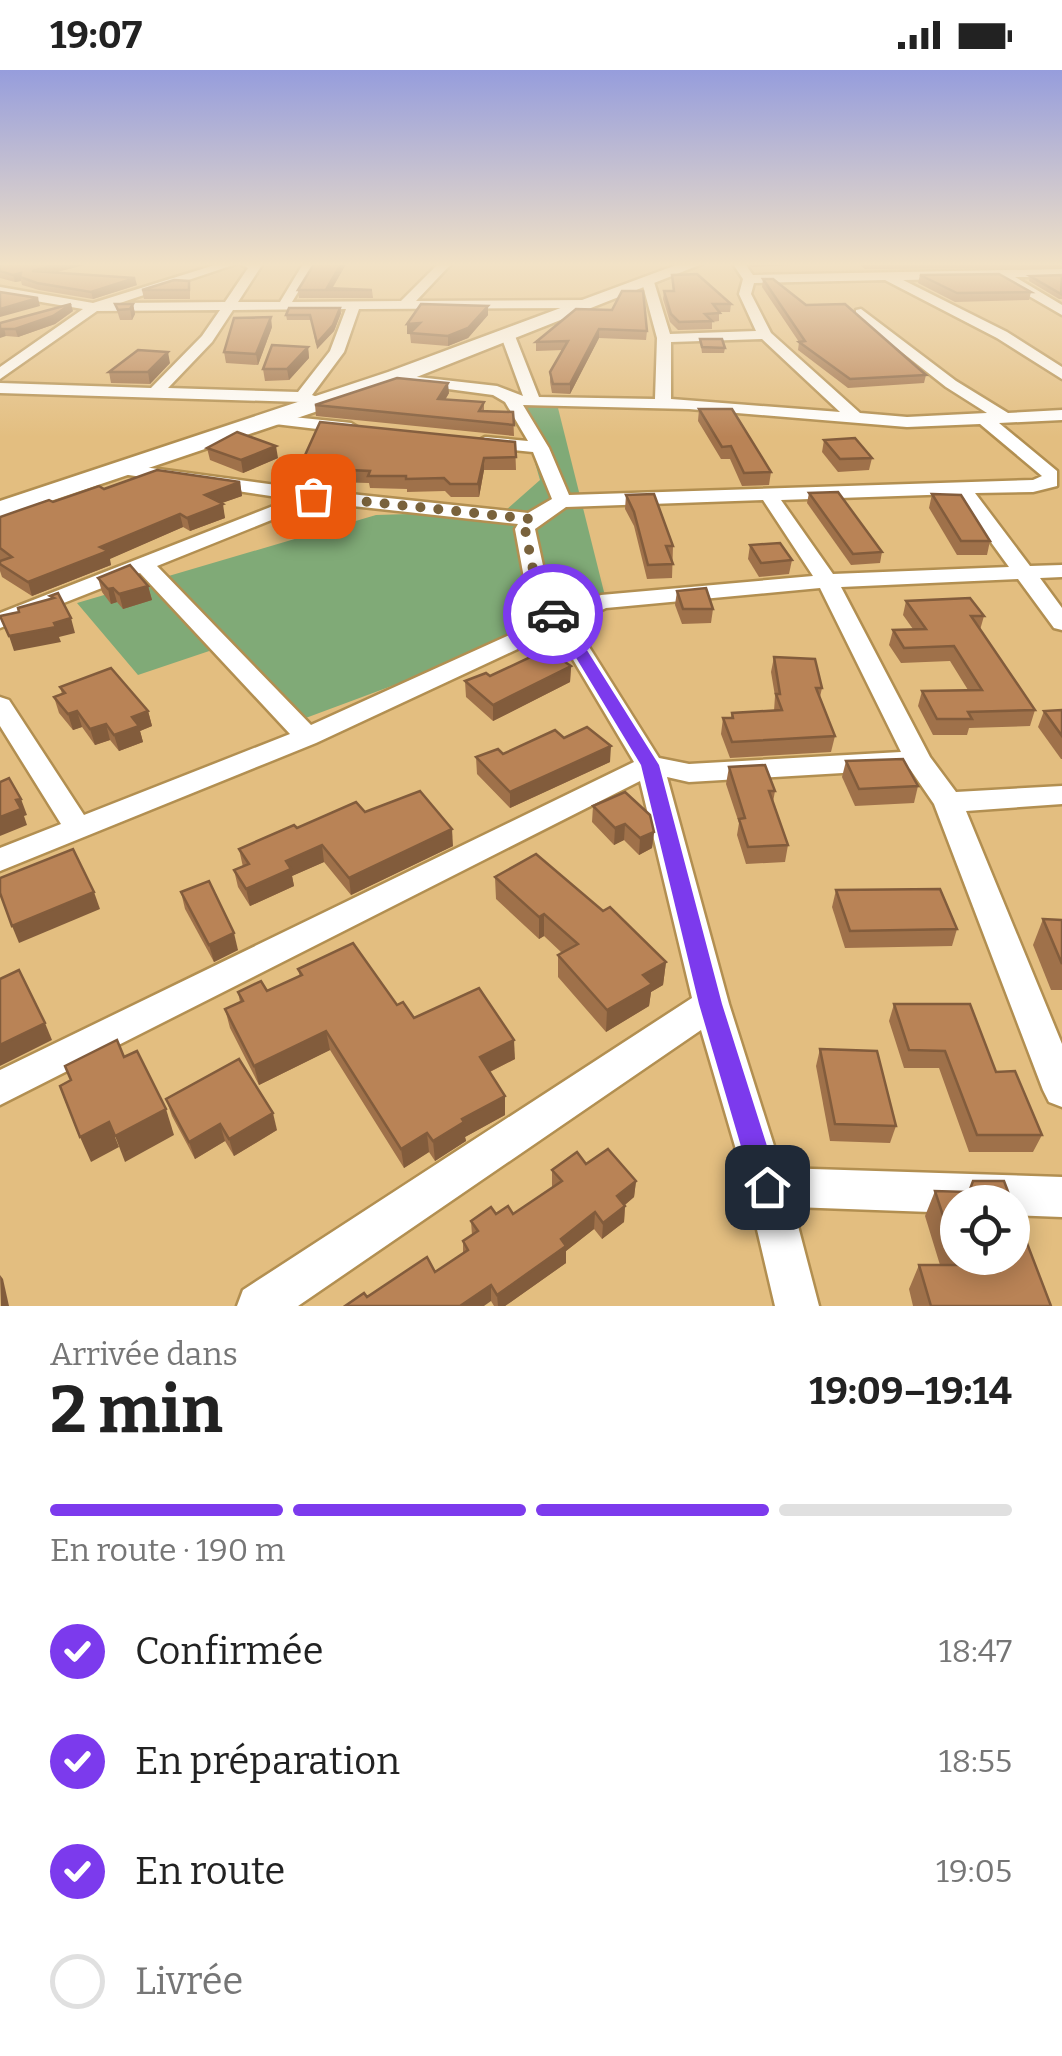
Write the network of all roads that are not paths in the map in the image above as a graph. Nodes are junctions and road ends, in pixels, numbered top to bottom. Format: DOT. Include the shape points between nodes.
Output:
graph roads {
  1 [pos="73,322"];
  2 [pos="218,322"];
  3 [pos="348,322"];
  4 [pos="543,322"];
  5 [pos="659,322"];
  6 [pos="758,322"];
  7 [pos="872,322"];
  8 [pos="976,322"];
  9 [pos="508,336"];
  10 [pos="765,336"];
  11 [pos="664,338"];
  12 [pos="0,374"];
  13 [pos="1062,374"];
  14 [pos="396,377"];
  15 [pos="0,388"];
  16 [pos="154,394"];
  17 [pos="311,399"];
  18 [pos="511,399"];
  19 [pos="533,402"];
  20 [pos="663,403"];
  21 [pos="1062,415"];
  22 [pos="854,416"];
  23 [pos="264,418"];
  24 [pos="996,419"];
  25 [pos="363,429"];
  26 [pos="461,440"];
  27 [pos="540,448"];
  28 [pos="121,468"];
  29 [pos="960,488"];
  30 [pos="313,496"];
  31 [pos="770,496"];
  32 [pos="562,501"];
  33 [pos="0,510"];
  34 [pos="531,519"];
  35 [pos="143,564"];
  36 [pos="1062,571"];
  37 [pos="1021,573"];
  38 [pos="827,581"];
  39 [pos="561,620"];
  40 [pos="0,621"];
  41 [pos="1062,623"];
  42 [pos="0,705"];
  43 [pos="307,736"];
  44 [pos="918,760"];
  45 [pos="650,765"];
  46 [pos="1062,795"];
  47 [pos="948,802"];
  48 [pos="77,828"];
  49 [pos="0,860"];
  50 [pos="710,1004"];
  51 [pos="0,1088"];
  52 [pos="1062,1090"];
  53 [pos="767,1187"];
  54 [pos="1062,1197"];
  55 [pos="259,1306"];
  56 [pos="797,1306"];
  1 -- 12 [label="street"];
  2 -- 16 [label="street"];
  3 -- 17 [label="street"];
  4 -- 9 [label="street"];
  5 -- 11 [label="street"];
  6 -- 10 [label="street"];
  7 -- 24 [label="street"];
  8 -- 13 [label="street"];
  9 -- 14 [label="street"];
  9 -- 19 [label="street"];
  10 -- 11 [label="street"];
  10 -- 22 [label="street"];
  11 -- 20 [label="street"];
  14 -- 17 [label="street"];
  14 -- 18 [label="street" via="497,391"];
  15 -- 16 [label="street"];
  16 -- 17 [label="street"];
  17 -- 23 [label="street"];
  18 -- 19 [label="street"];
  18 -- 27 [label="street"];
  19 -- 20 [label="street"];
  20 -- 22 [label="street"];
  21 -- 24 [label="street"];
  22 -- 24 [label="street"];
  23 -- 25 [label="street"];
  23 -- 28 [label="street"];
  24 -- 29 [label="street" via="1051,475 1050,482"];
  26 -- 27 [label="street"];
  27 -- 32 [label="street"];
  28 -- 30 [label="street"];
  28 -- 33 [label="street"];
  29 -- 31 [label="street"];
  29 -- 37 [label="street"];
  30 -- 34 [label="street"];
  30 -- 35 [label="street"];
  31 -- 32 [label="street"];
  31 -- 38 [label="street"];
  32 -- 34 [label="street"];
  34 -- 39 [label="street" via="525,529 540,605"];
  35 -- 40 [label="street"];
  35 -- 43 [label="street"];
  36 -- 37 [label="street"];
  37 -- 38 [label="street"];
  37 -- 41 [label="street"];
  38 -- 39 [label="street" via="602,602"];
  38 -- 44 [label="street"];
  39 -- 43 [label="street"];
  39 -- 45 [label="street"];
  42 -- 48 [label="street"];
  43 -- 48 [label="street"];
  44 -- 45 [label="street" via="689,773"];
  44 -- 47 [label="street"];
  45 -- 50 [label="street"];
  45 -- 51 [label="street"];
  46 -- 47 [label="street"];
  47 -- 52 [label="street"];
  48 -- 49 [label="street"];
  50 -- 53 [label="street"];
  50 -- 55 [label="street"];
  53 -- 54 [label="street"];
  53 -- 56 [label="street"];
}
